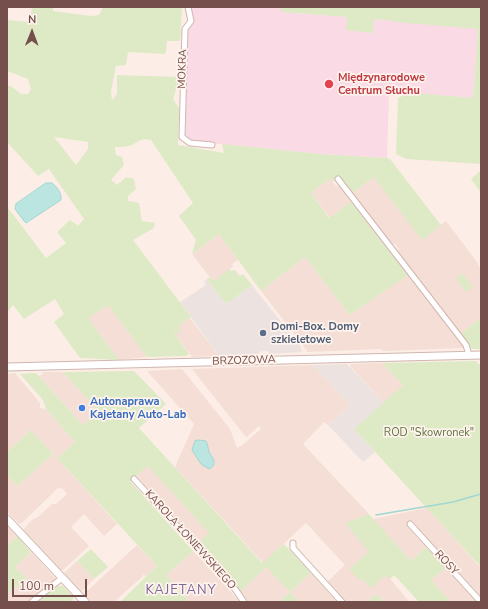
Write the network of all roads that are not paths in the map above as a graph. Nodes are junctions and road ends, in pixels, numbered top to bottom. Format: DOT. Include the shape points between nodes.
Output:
graph roads {
  1 [pos="188,7"];
  2 [pos="212,145"];
  3 [pos="338,179"];
  4 [pos="469,355"];
  5 [pos="481,355"];
  6 [pos="7,367"];
  7 [pos="134,480"];
  8 [pos="7,520"];
  9 [pos="410,524"];
  10 [pos="293,543"];
  11 [pos="62,578"];
  12 [pos="32,602"];
  13 [pos="85,602"];
  14 [pos="244,602"];
  15 [pos="342,602"];
  16 [pos="481,602"];
  1 -- 2 [label="street, MOKRA" via="191,22 185,29 181,134 182,139 190,143"];
  3 -- 4 [label="street" via="466,345"];
  4 -- 5 [label="street, BRZOZOWA"];
  4 -- 6 [label="street, BRZOZOWA"];
  7 -- 14 [label="street, KAROLA ŁONIEWSKIEGO"];
  8 -- 11 [label="street"];
  9 -- 16 [label="street, ROSY"];
  10 -- 15 [label="street" via="293,548"];
  11 -- 12 [label="street"];
  11 -- 13 [label="street"];
}
